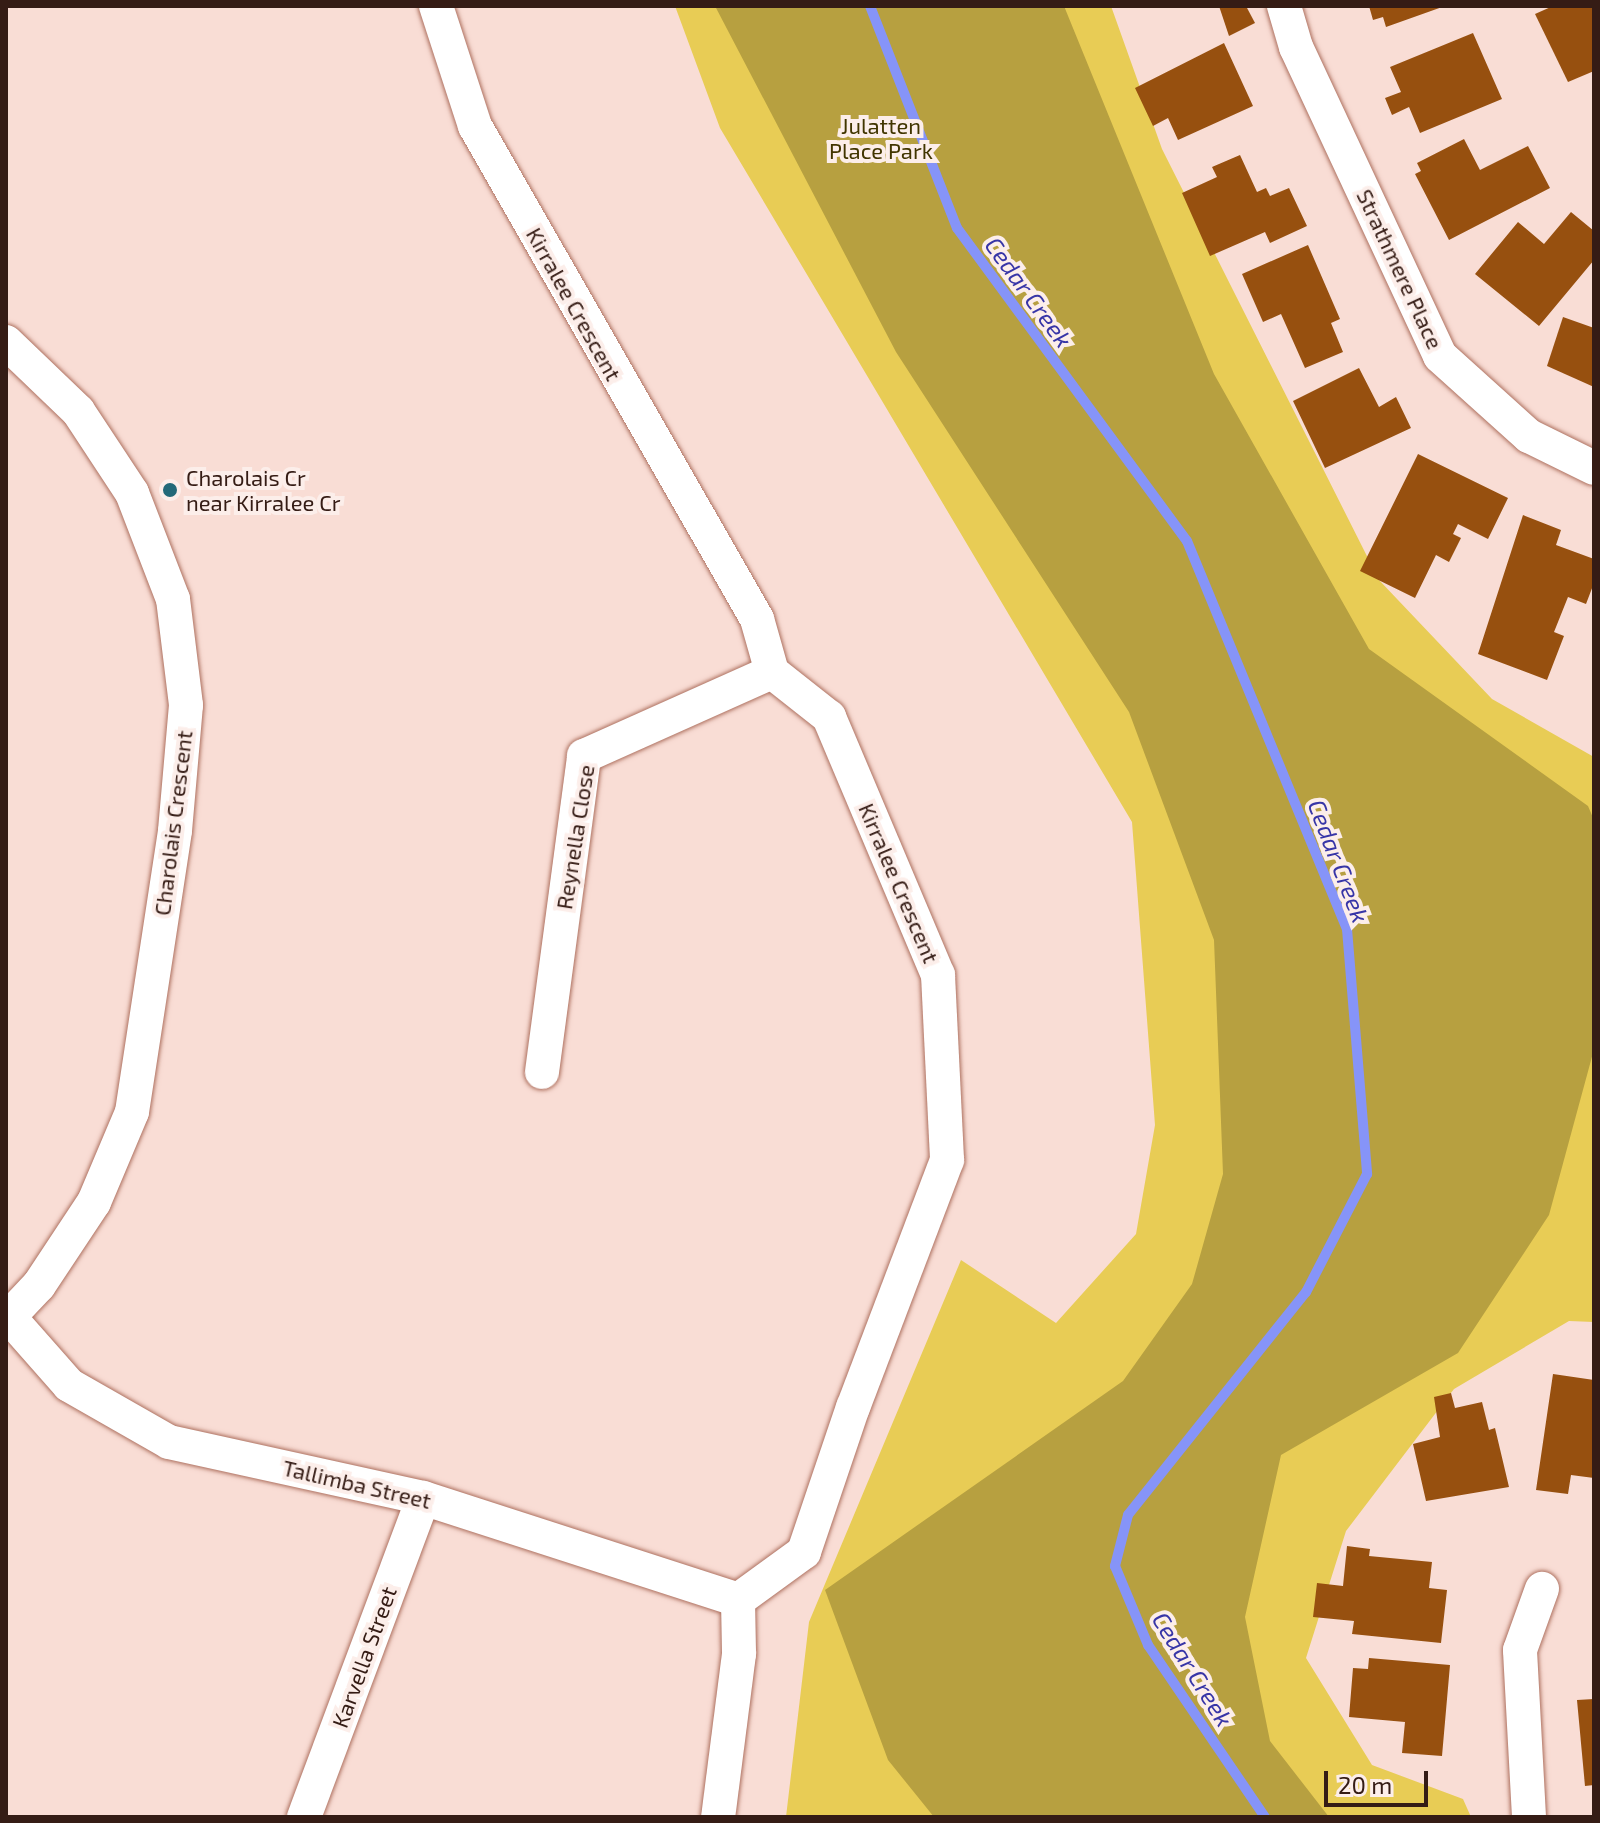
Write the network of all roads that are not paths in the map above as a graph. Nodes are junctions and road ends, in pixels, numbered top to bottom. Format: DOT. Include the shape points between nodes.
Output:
graph roads {
  1 [pos="436,6"];
  2 [pos="1284,6"];
  3 [pos="6,342"];
  4 [pos="1594,468"];
  5 [pos="772,672"];
  6 [pos="542,1072"];
  7 [pos="8,1319"];
  8 [pos="423,1498"];
  9 [pos="1542,1589"];
  10 [pos="738,1600"];
  11 [pos="304,1817"];
  12 [pos="718,1817"];
  13 [pos="1529,1817"];
  1 -- 5 [label="street, Kirralee Crescent" via="475,126 757,619"];
  2 -- 4 [label="street, Strathmere Place" via="1296,47 1440,356 1529,436"];
  3 -- 7 [label="street, Charolais Crescent" via="78,411 132,493 173,599 186,705 175,831 132,1112 94,1202 39,1285"];
  5 -- 6 [label="street, Reynella Close" via="584,756"];
  5 -- 10 [label="street, Kirralee Crescent" via="829,717 938,975 947,1160 804,1552"];
  7 -- 8 [label="street, Tallimba Street" via="69,1385 99,1407 169,1442"];
  8 -- 10 [label="street, Tallimba Street"];
  8 -- 11 [label="street, Karvella Street"];
  9 -- 13 [label="street" via="1520,1650"];
  10 -- 12 [label="street" via="739,1654"];
}
